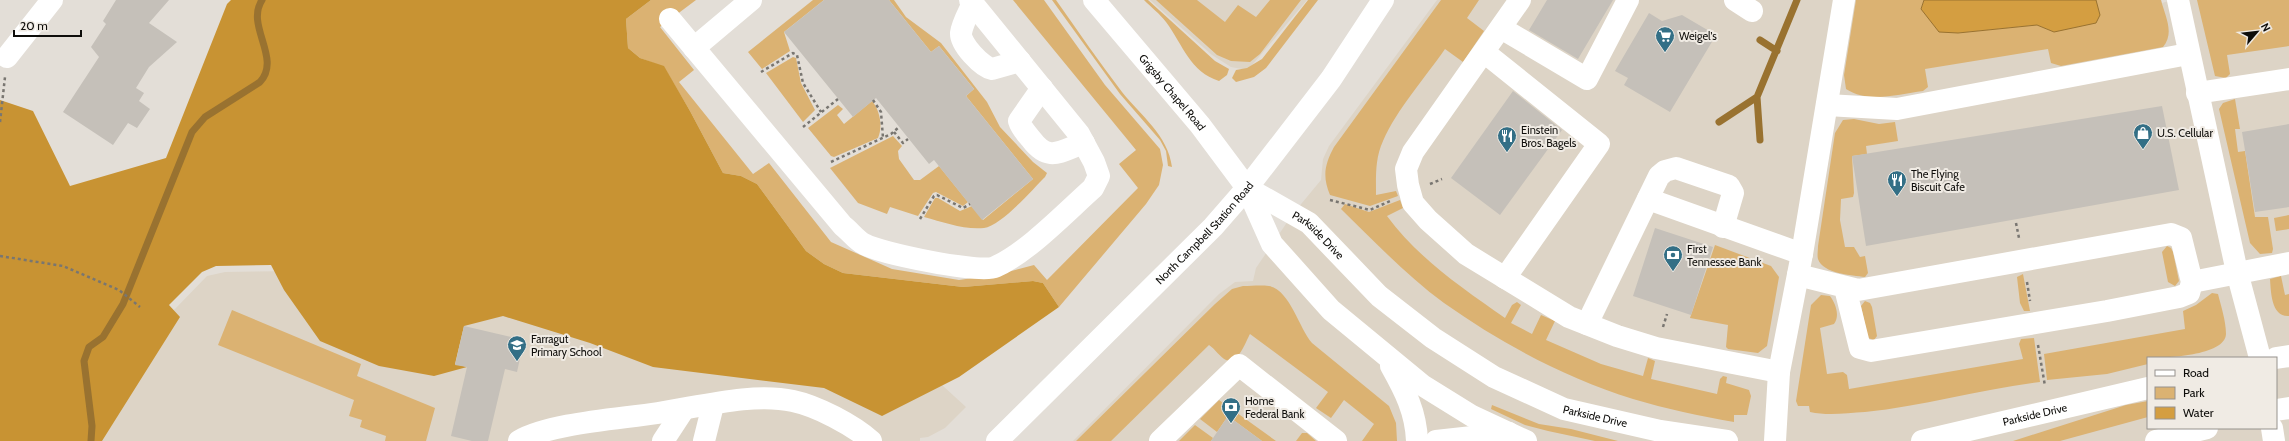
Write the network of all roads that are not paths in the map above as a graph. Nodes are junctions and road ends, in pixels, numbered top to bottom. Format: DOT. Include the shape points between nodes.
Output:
graph roads {
  1 [pos="52,0"];
  2 [pos="751,0"];
  3 [pos="1094,0"];
  4 [pos="1383,0"];
  5 [pos="1520,0"];
  6 [pos="1628,0"];
  7 [pos="1844,0"];
  8 [pos="2178,0"];
  9 [pos="971,2"];
  10 [pos="670,19"];
  11 [pos="1501,28"];
  12 [pos="694,48"];
  13 [pos="1484,52"];
  14 [pos="2188,54"];
  15 [pos="7,57"];
  16 [pos="1020,61"];
  17 [pos="2289,79"];
  18 [pos="1042,88"];
  19 [pos="2197,93"];
  20 [pos="1827,105"];
  21 [pos="1084,143"];
  22 [pos="1247,188"];
  23 [pos="1648,199"];
  24 [pos="1723,226"];
  25 [pos="1802,254"];
  26 [pos="2289,263"];
  27 [pos="2237,272"];
  28 [pos="1798,275"];
  29 [pos="1506,278"];
  30 [pos="2192,282"];
  31 [pos="1845,288"];
  32 [pos="1587,324"];
  33 [pos="2289,356"];
  34 [pos="1386,357"];
  35 [pos="2260,357"];
  36 [pos="2277,358"];
  37 [pos="1779,372"];
  38 [pos="2147,388"];
  39 [pos="713,405"];
  40 [pos="2289,408"];
  41 [pos="684,409"];
  42 [pos="2277,410"];
  43 [pos="2203,429"];
  44 [pos="2272,429"];
  45 [pos="571,434"];
  46 [pos="1517,437"];
  47 [pos="518,441"];
  48 [pos="664,441"];
  49 [pos="704,441"];
  50 [pos="871,441"];
  51 [pos="997,441"];
  52 [pos="1160,441"];
  53 [pos="1336,441"];
  54 [pos="1417,441"];
  55 [pos="1436,441"];
  56 [pos="1727,441"];
  57 [pos="1775,441"];
  58 [pos="1922,441"];
  59 [pos="2156,441"];
  60 [pos="2274,441"];
  1 -- 15 [label="street"];
  2 -- 12 [label="street"];
  3 -- 22 [label="street, Grigsby Chapel Road" via="1200,125"];
  4 -- 22 [label="street, North Campbell Station Road" via="1331,79"];
  5 -- 11 [label="street"];
  6 -- 11 [label="street" via="1587,79"];
  7 -- 20 [label="street"];
  8 -- 14 [label="street"];
  9 -- 16 [label="street"];
  9 -- 16 [label="street" via="961,32 963,40 981,64 992,69"];
  10 -- 12 [label="street"];
  11 -- 13 [label="street"];
  12 -- 21 [label="street" via="843,226 863,244 883,252 971,268 994,268 1015,256 1093,188 1099,176"];
  13 -- 29 [label="street" via="1413,152 1406,169 1413,203 1428,220 1466,254"];
  13 -- 29 [label="street" via="1599,144"];
  14 -- 19 [label="street"];
  14 -- 20 [label="street" via="1897,108"];
  16 -- 18 [label="street"];
  17 -- 19 [label="street"];
  18 -- 21 [label="street"];
  18 -- 21 [label="street" via="1019,121 1039,150 1052,154"];
  19 -- 27 [label="street"];
  20 -- 25 [label="street"];
  22 -- 34 [label="street" via="1272,244 1331,310"];
  22 -- 51 [label="street, North Campbell Station Road" via="1213,226"];
  22 -- 56 [label="street, Parkside Drive" via="1309,223 1379,296 1433,338 1494,377 1564,409 1660,431"];
  23 -- 24 [label="street"];
  23 -- 24 [label="street" via="1659,176 1676,168 1718,181 1728,186 1733,193"];
  23 -- 32 [label="street"];
  24 -- 25 [label="street"];
  25 -- 28 [label="street"];
  26 -- 27 [label="street"];
  27 -- 30 [label="street"];
  27 -- 35 [label="street"];
  28 -- 31 [label="street"];
  28 -- 37 [label="street"];
  29 -- 32 [label="street" via="1569,317"];
  30 -- 31 [label="street" via="2181,238 2170,234 1858,290"];
  30 -- 31 [label="street" via="2189,292 2179,297 1871,351 1860,348"];
  32 -- 37 [label="street" via="1656,348"];
  33 -- 36 [label="street"];
  34 -- 46 [label="street" via="1422,385 1472,416"];
  34 -- 54 [label="street" via="1409,398 1417,425"];
  37 -- 57 [label="street"];
  38 -- 58 [label="street, Parkside Drive"];
  39 -- 41 [label="street"];
  39 -- 49 [label="street"];
  39 -- 50 [label="street" via="755,399 793,400 823,411"];
  40 -- 42 [label="street"];
  41 -- 45 [label="street"];
  41 -- 48 [label="street"];
  43 -- 59 [label="street"];
  44 -- 60 [label="street"];
  45 -- 47 [label="street" via="530,434"];
  46 -- 55 [label="street"];
  52 -- 53 [label="street" via="1239,365"];
}
